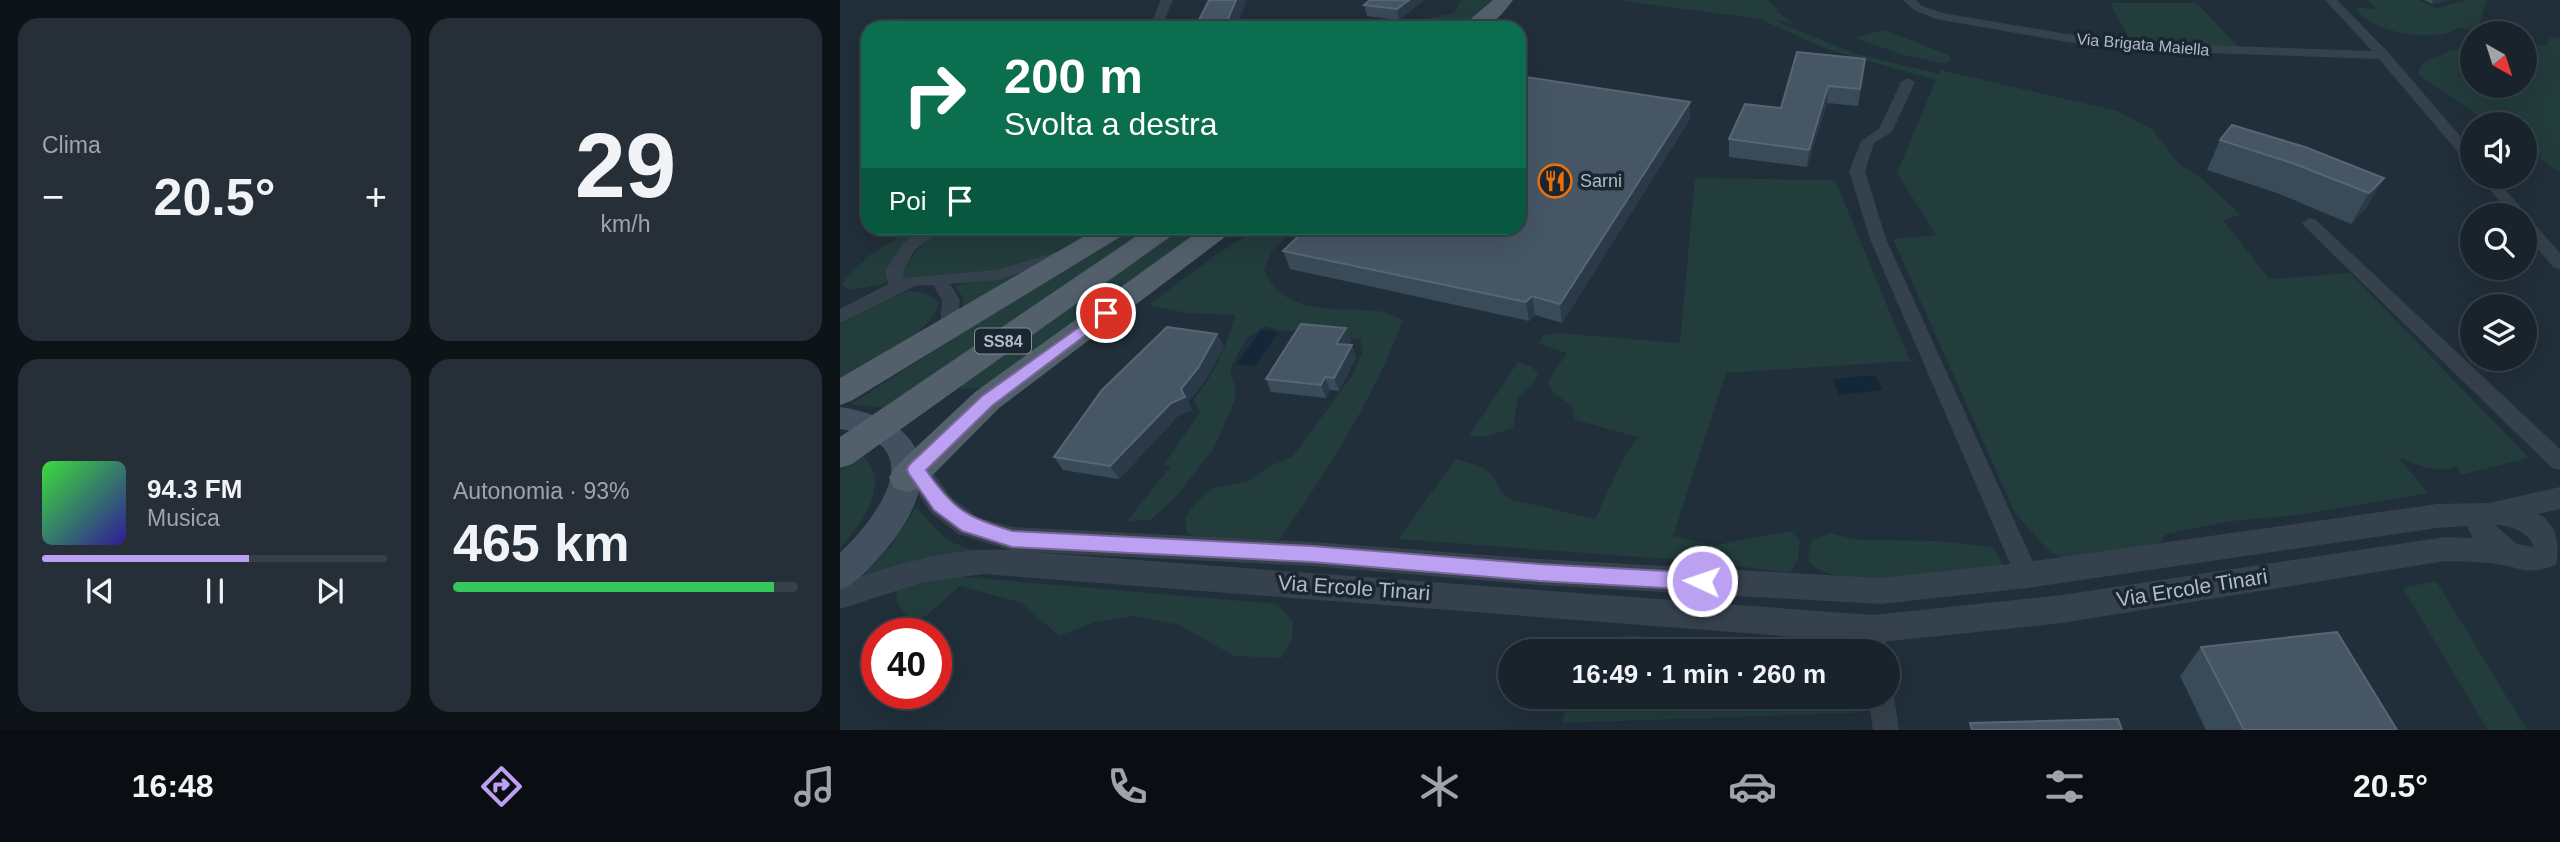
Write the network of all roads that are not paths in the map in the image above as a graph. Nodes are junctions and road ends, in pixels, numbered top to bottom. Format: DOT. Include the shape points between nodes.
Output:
graph roads {
  1 [pos="1167,0"];
  2 [pos="1503,0"];
  3 [pos="1909,0"];
  4 [pos="2331,0"];
  5 [pos="1158,21"];
  6 [pos="1480,21"];
  7 [pos="2383,55"];
  8 [pos="1908,82"];
  9 [pos="2460,146"];
  10 [pos="2496,189"];
  11 [pos="2509,203"];
  12 [pos="2310,223"];
  13 [pos="926,235"];
  14 [pos="1104,235"];
  15 [pos="1155,235"];
  16 [pos="1211,235"];
  17 [pos="2537,237"];
  18 [pos="1084,247"];
  19 [pos="2560,264"];
  20 [pos="938,279"];
  21 [pos="898,287"];
  22 [pos="848,313"];
  23 [pos="949,328"];
  24 [pos="842,401"];
  25 [pos="840,455"];
  26 [pos="904,458"];
  27 [pos="2560,462"];
  28 [pos="2560,498"];
  29 [pos="2490,514"];
  30 [pos="2555,543"];
  31 [pos="2512,555"];
  32 [pos="840,575"];
  33 [pos="2027,576"];
  34 [pos="840,596"];
  35 [pos="1862,639"];
  36 [pos="1879,639"];
  37 [pos="1883,709"];
  38 [pos="1886,730"];
  1 -- 5 [label="street"];
  2 -- 6 [label="main road"];
  3 -- 7 [label="street, Via Brigata Maiella" via="1940,16 2067,38 2147,47"];
  4 -- 7 [label="street"];
  7 -- 9 [label="street"];
  8 -- 33 [label="street" via="1885,132 1868,141 1857,171 1878,239"];
  10 -- 11 [label="street"];
  12 -- 27 [label="street"];
  13 -- 21 [label="street" via="909,247 894,271"];
  14 -- 18 [label="main road"];
  15 -- 25 [label="main road, SS84"];
  16 -- 26 [label="main road"];
  17 -- 19 [label="street"];
  18 -- 20 [label="street" via="1011,272"];
  18 -- 23 [label="main road"];
  20 -- 21 [label="street"];
  20 -- 23 [label="street" via="951,300"];
  21 -- 22 [label="street"];
  23 -- 24 [label="main road"];
  24 -- 26 [label="main road" via="877,426"];
  26 -- 32 [label="main road" via="897,508 873,542"];
  26 -- 33 [label="street, Via Ercole Tinari" via="941,505 968,526 1012,539 1881,591"];
  28 -- 29 [label="street, Via Ercole Tinari"];
  29 -- 30 [label="street" via="2510,514"];
  29 -- 31 [label="street" via="2482,521 2483,530 2496,546"];
  29 -- 33 [label="street, Via Ercole Tinari" via="2437,516"];
  30 -- 31 [label="street, Via Ercole Tinari" via="2546,556 2536,560"];
  31 -- 36 [label="street, Via Ercole Tinari" via="2445,550"];
  34 -- 35 [label="street, Via Ercole Tinari" via="924,569 984,561"];
  37 -- 38 [label="street"];
}
